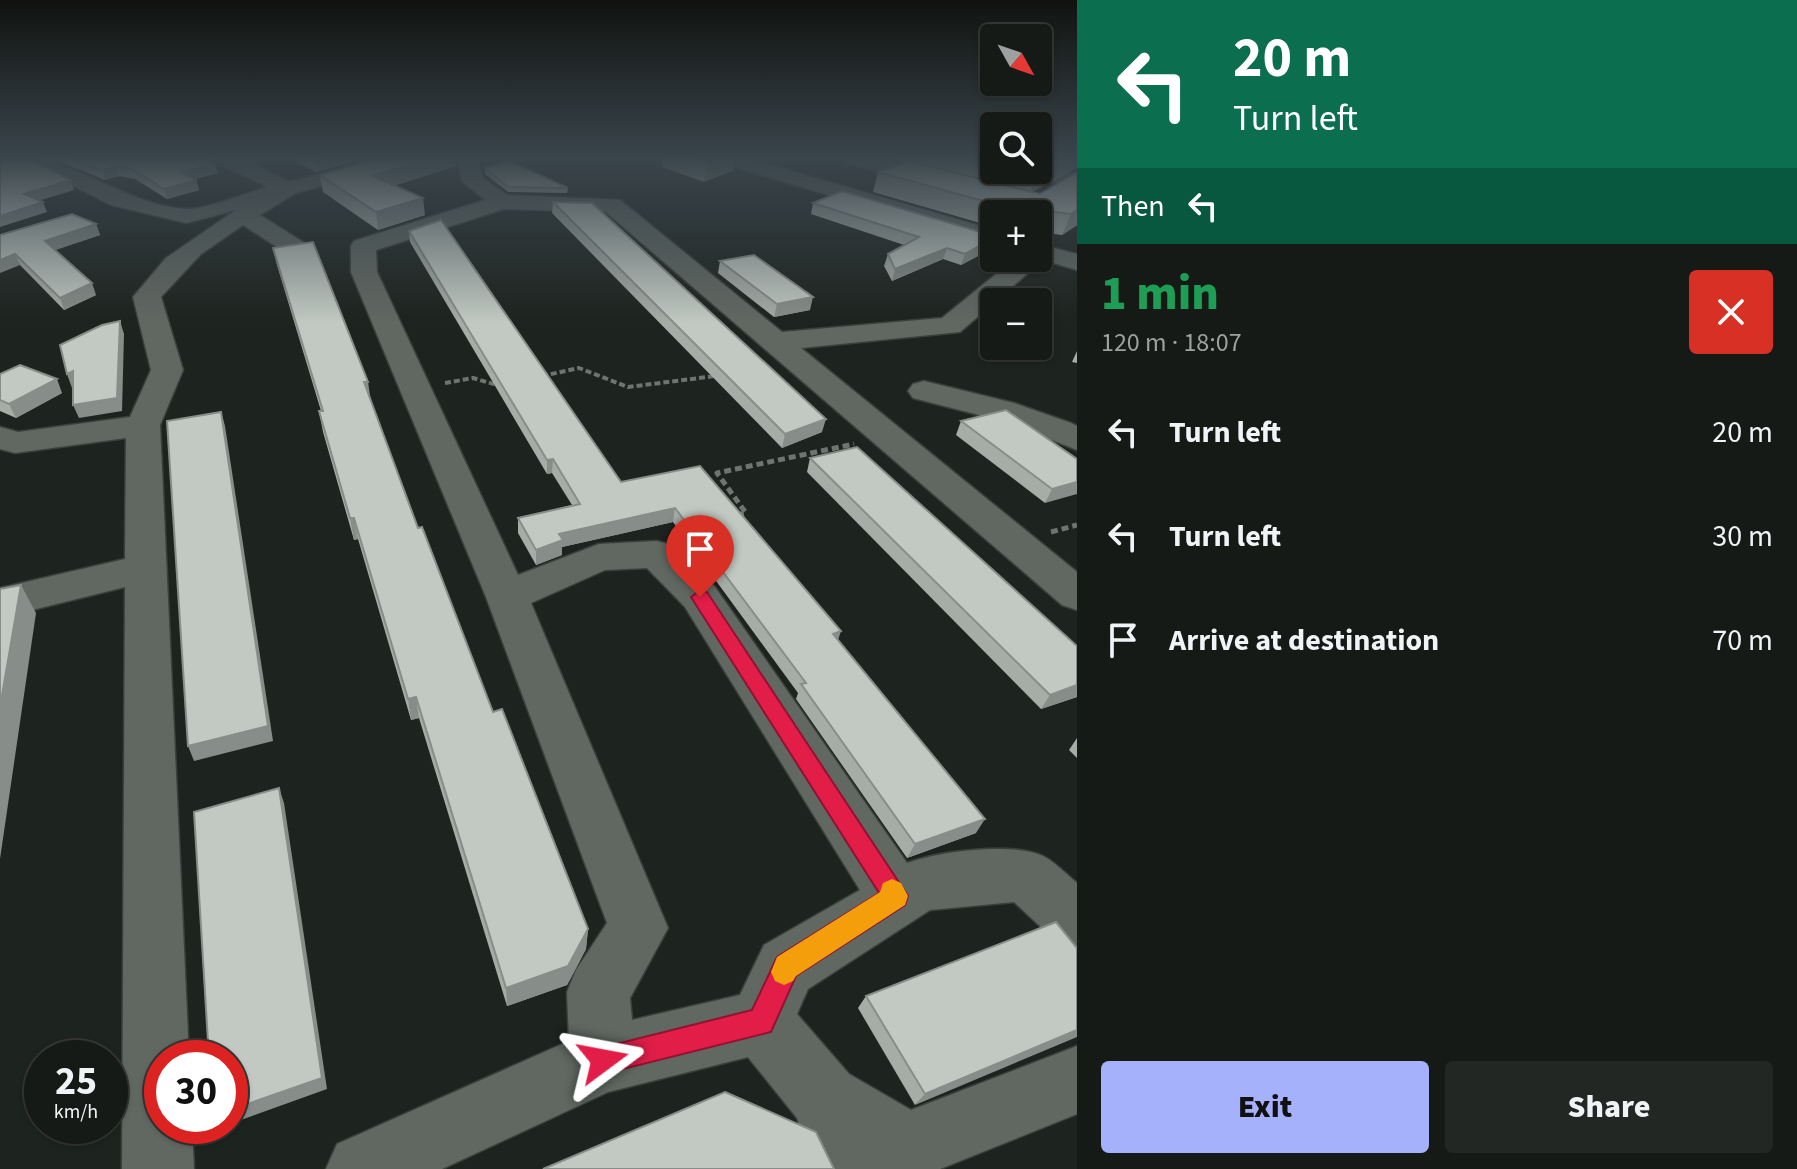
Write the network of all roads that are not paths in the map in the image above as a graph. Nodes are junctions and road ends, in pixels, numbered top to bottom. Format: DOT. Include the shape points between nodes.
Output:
graph roads {
  1 [pos="176,214"];
  2 [pos="195,214"];
  3 [pos="440,214"];
  4 [pos="622,214"];
  5 [pos="914,214"];
  6 [pos="244,215"];
  7 [pos="980,234"];
  8 [pos="1077,236"];
  9 [pos="1052,248"];
  10 [pos="300,251"];
  11 [pos="1052,257"];
  12 [pos="1077,262"];
  13 [pos="1022,272"];
  14 [pos="778,341"];
  15 [pos="937,358"];
  16 [pos="143,425"];
  17 [pos="0,437"];
  18 [pos="1077,440"];
  19 [pos="896,441"];
  20 [pos="145,568"];
  21 [pos="1077,595"];
  22 [pos="507,597"];
  23 [pos="0,603"];
  24 [pos="896,896"];
  25 [pos="1077,921"];
  26 [pos="761,1022"];
  27 [pos="603,1060"];
  28 [pos="1077,1080"];
  29 [pos="825,1098"];
  30 [pos="367,1168"];
  31 [pos="158,1169"];
  32 [pos="850,1169"];
  1 -- 2 [label="street"];
  3 -- 22 [label="street" via="363,246 364,272"];
  4 -- 14 [label="street"];
  5 -- 7 [label="street"];
  6 -- 10 [label="street"];
  6 -- 16 [label="street" via="158,279 147,297 167,370"];
  8 -- 9 [label="street"];
  11 -- 12 [label="street"];
  13 -- 15 [label="street"];
  14 -- 15 [label="street"];
  14 -- 19 [label="street"];
  15 -- 18 [label="street" via="1018,412"];
  15 -- 19 [label="street"];
  16 -- 17 [label="street" via="15,443"];
  16 -- 20 [label="street"];
  19 -- 21 [label="street"];
  20 -- 23 [label="street"];
  20 -- 31 [label="street"];
  22 -- 24 [label="street" via="599,557 657,554 700,597"];
  22 -- 27 [label="street" via="638,928 598,992"];
  24 -- 25 [label="street" via="920,885 1026,876"];
  24 -- 26 [label="street" via="786,967"];
  26 -- 27 [label="street"];
  26 -- 29 [label="street"];
  27 -- 30 [label="street"];
  28 -- 29 [label="street" via="907,1147"];
  29 -- 32 [label="street"];
}
